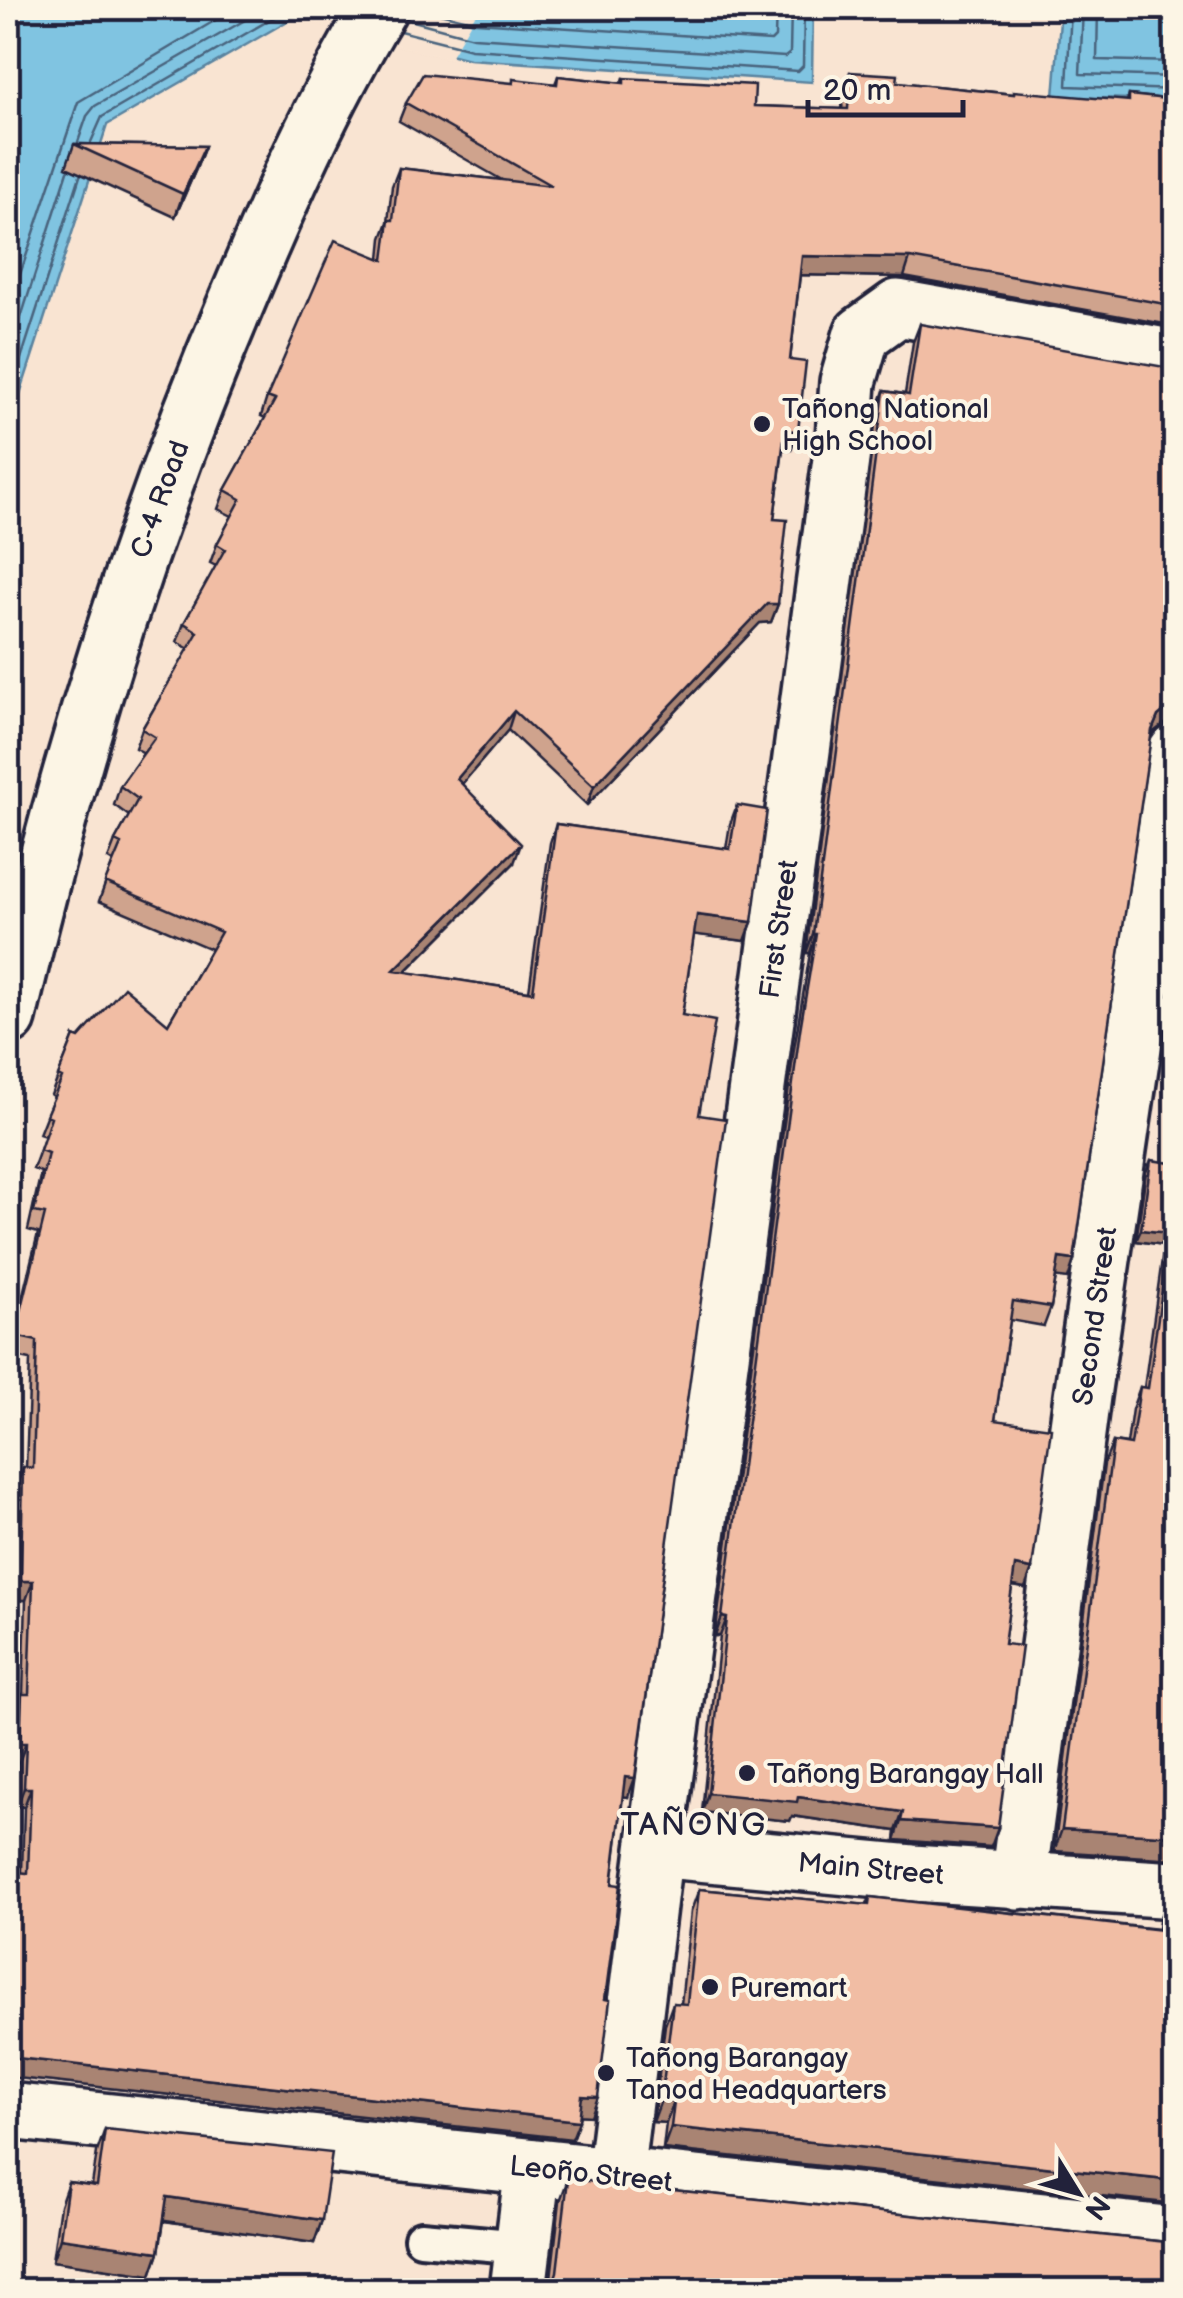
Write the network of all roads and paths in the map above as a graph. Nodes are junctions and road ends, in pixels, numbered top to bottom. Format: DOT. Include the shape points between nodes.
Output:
graph roads {
  1 [pos="371,20"];
  2 [pos="1176,358"];
  3 [pos="1176,753"];
  4 [pos="1157,1011"];
  5 [pos="8,1016"];
  6 [pos="655,1849"];
  7 [pos="1018,1881"];
  8 [pos="1176,1890"];
  9 [pos="8,2111"];
  10 [pos="533,2166"];
  11 [pos="616,2176"];
  12 [pos="1176,2234"];
  13 [pos="421,2238"];
  14 [pos="521,2269"];
  1 -- 5 [label="main road, C-4 Road" via="270,221 140,550 85,718"];
  2 -- 6 [label="main road, First Street" via="898,308 862,334 848,382"];
  3 -- 4 [label="main road, Second Street"];
  4 -- 7 [label="main road, Second Street" via="1074,1450"];
  6 -- 7 [label="main road, Main Street"];
  6 -- 11 [label="main road"];
  7 -- 8 [label="main road, Main Street"];
  9 -- 10 [label="main road, Leoño Street"];
  10 -- 11 [label="main road, Leoño Street"];
  10 -- 14 [label="main road"];
  11 -- 12 [label="main road, Leoño Street"];
  13 -- 14 [label="lane"];
}
